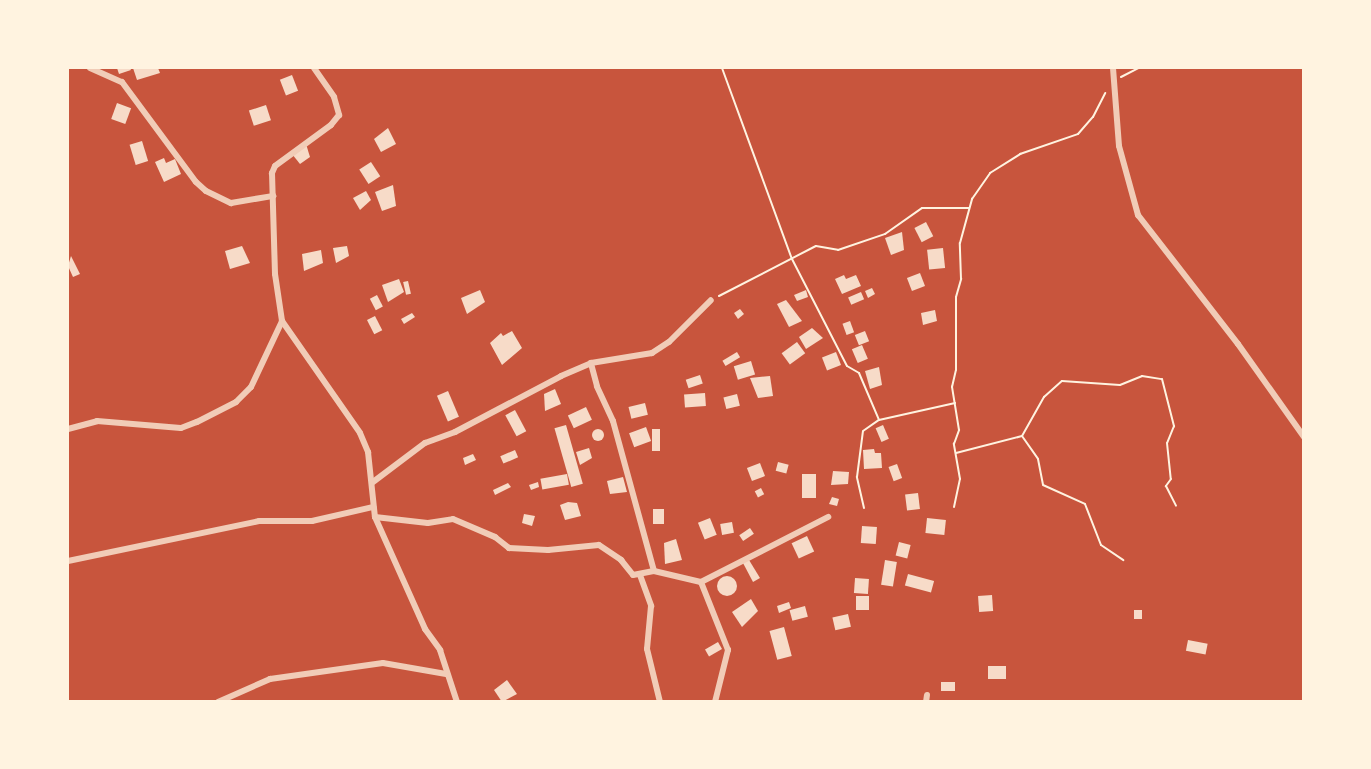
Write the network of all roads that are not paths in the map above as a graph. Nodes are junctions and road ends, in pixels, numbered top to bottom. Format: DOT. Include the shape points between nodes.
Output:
graph roads {
  1 [pos="90,68"];
  2 [pos="314,68"];
  3 [pos="1113,68"];
  4 [pos="273,196"];
  5 [pos="711,300"];
  6 [pos="282,321"];
  7 [pos="591,363"];
  8 [pos="68,429"];
  9 [pos="1304,438"];
  10 [pos="373,482"];
  11 [pos="373,507"];
  12 [pos="375,517"];
  13 [pos="828,518"];
  14 [pos="68,561"];
  15 [pos="654,571"];
  16 [pos="640,575"];
  17 [pos="701,582"];
  18 [pos="446,674"];
  19 [pos="218,702"];
  20 [pos="458,702"];
  21 [pos="660,702"];
  22 [pos="715,702"];
  1 -- 4 [label="street" via="122,82 206,191 231,203"];
  2 -- 4 [label="street" via="334,97 339,115 275,165"];
  3 -- 9 [label="street" via="1119,146 1138,215 1238,344"];
  4 -- 6 [label="street" via="275,274"];
  5 -- 7 [label="street" via="669,342 652,352"];
  6 -- 8 [label="street" via="251,387 236,402 197,422 168,428 97,421"];
  6 -- 10 [label="street" via="360,434 368,452"];
  7 -- 10 [label="street" via="425,443"];
  7 -- 15 [label="street" via="613,421"];
  10 -- 11 [label="street"];
  11 -- 12 [label="street"];
  11 -- 14 [label="street" via="312,521 259,521"];
  12 -- 16 [label="street" via="428,523 453,519 495,537 509,548 548,550 599,545 621,560 633,575"];
  12 -- 18 [label="street" via="425,629 440,650"];
  13 -- 17 [label="street"];
  15 -- 16 [label="street"];
  15 -- 17 [label="street"];
  16 -- 21 [label="street" via="651,606 647,649"];
  17 -- 22 [label="street" via="728,650"];
  18 -- 19 [label="street" via="383,663 270,679"];
  18 -- 20 [label="street"];
}
